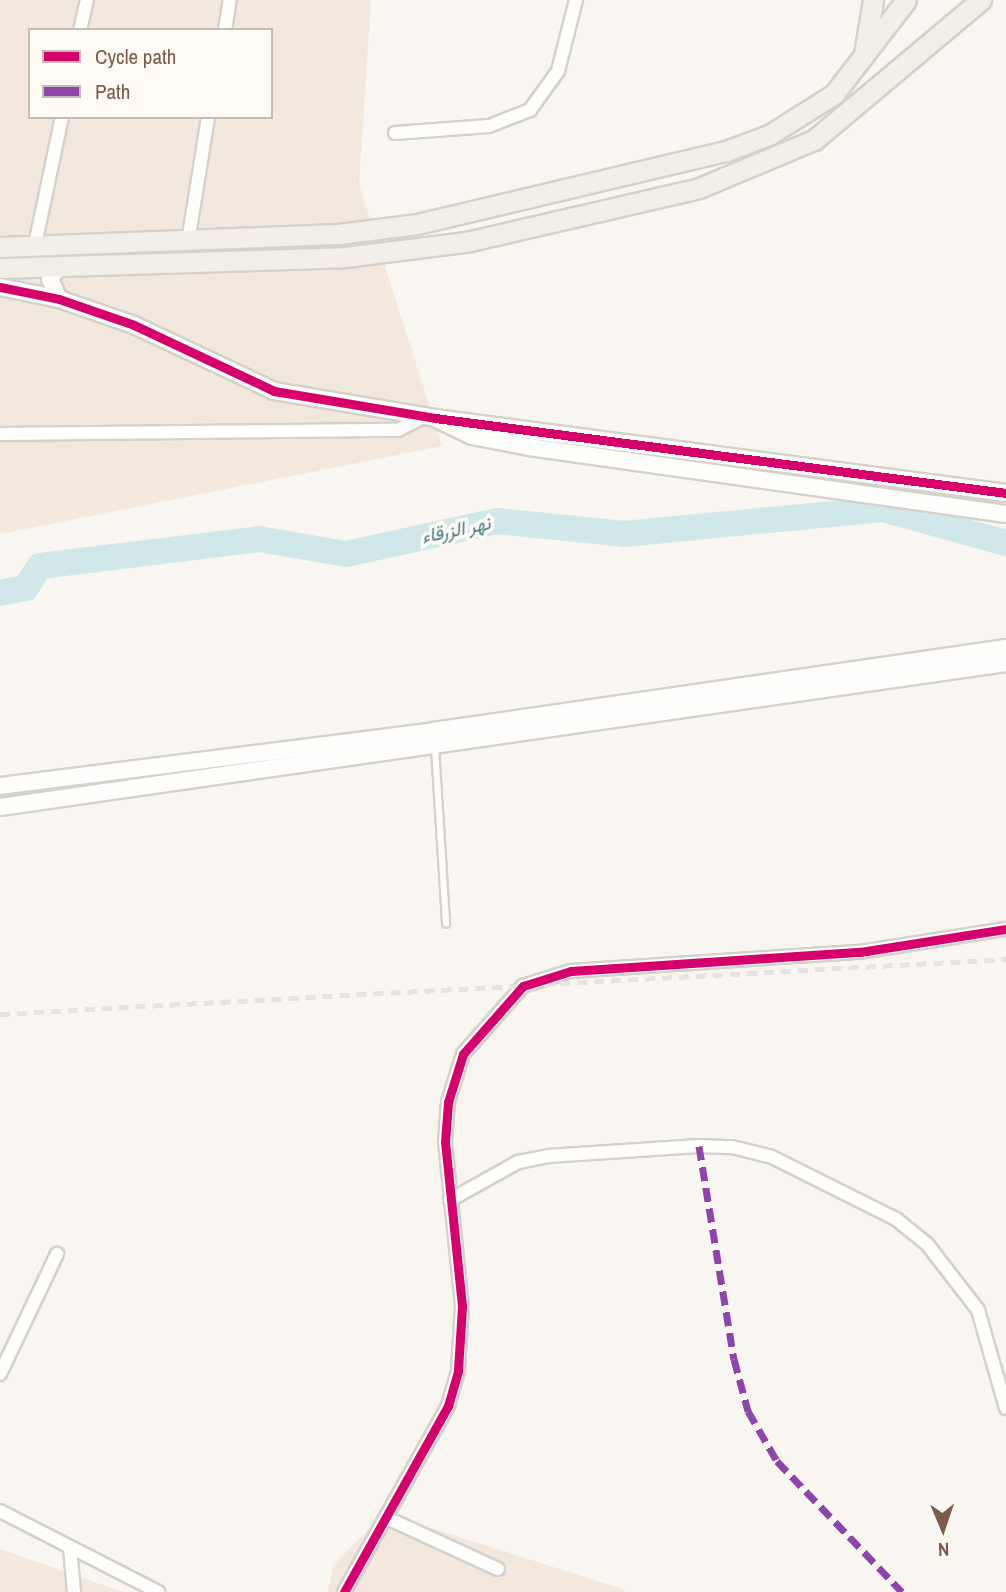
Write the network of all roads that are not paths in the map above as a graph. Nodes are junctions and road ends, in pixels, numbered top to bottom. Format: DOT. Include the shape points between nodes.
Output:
graph roads {
  1 [pos="86,0"];
  2 [pos="230,0"];
  3 [pos="576,0"];
  4 [pos="873,0"];
  5 [pos="906,0"];
  6 [pos="981,0"];
  7 [pos="80,28"];
  8 [pos="225,28"];
  9 [pos="862,60"];
  10 [pos="62,119"];
  11 [pos="208,119"];
  12 [pos="395,133"];
  13 [pos="188,242"];
  14 [pos="35,245"];
  15 [pos="0,247"];
  16 [pos="59,266"];
  17 [pos="0,268"];
  18 [pos="0,287"];
  19 [pos="59,299"];
  20 [pos="430,417"];
  21 [pos="0,434"];
  22 [pos="1006,494"];
  23 [pos="1006,514"];
  24 [pos="1006,648"];
  25 [pos="1006,663"];
  26 [pos="434,739"];
  27 [pos="153,768"];
  28 [pos="0,786"];
  29 [pos="156,788"];
  30 [pos="0,807"];
  31 [pos="446,924"];
  32 [pos="1006,929"];
  33 [pos="450,1200"];
  34 [pos="57,1254"];
  35 [pos="0,1374"];
  36 [pos="1006,1408"];
  37 [pos="0,1511"];
  38 [pos="387,1518"];
  39 [pos="70,1548"];
  40 [pos="498,1569"];
  41 [pos="74,1592"];
  42 [pos="158,1592"];
  43 [pos="344,1592"];
  1 -- 7 [label="street"];
  2 -- 8 [label="street"];
  3 -- 12 [label="street" via="558,71 530,110 489,126"];
  4 -- 9 [label="main road"];
  5 -- 9 [label="main road"];
  6 -- 16 [label="main road" via="814,140 699,188 452,244 285,261"];
  9 -- 13 [label="main road" via="834,94 806,115 726,150 417,224 338,234"];
  10 -- 14 [label="street"];
  11 -- 13 [label="street"];
  13 -- 14 [label="main road"];
  14 -- 15 [label="main road"];
  16 -- 17 [label="main road"];
  16 -- 19 [label="street" via="50,286"];
  18 -- 19 [label="street"];
  19 -- 20 [label="street" via="134,325 250,383"];
  20 -- 21 [label="street" via="398,430"];
  20 -- 22 [label="street"];
  20 -- 23 [label="street" via="472,436 529,447"];
  24 -- 26 [label="street"];
  25 -- 26 [label="street"];
  26 -- 27 [label="street"];
  26 -- 29 [label="street"];
  26 -- 31 [label="lane"];
  27 -- 28 [label="street"];
  27 -- 29 [label="street"];
  29 -- 30 [label="street"];
  32 -- 33 [label="street" via="860,952 571,971 523,986 476,1036 454,1077 445,1142"];
  33 -- 36 [label="street" via="518,1161 548,1156 699,1146 732,1147 772,1157 896,1219 928,1244 978,1310"];
  33 -- 38 [label="street" via="462,1306 458,1370 442,1417"];
  34 -- 35 [label="street"];
  37 -- 39 [label="street"];
  38 -- 40 [label="street"];
  38 -- 43 [label="street"];
  39 -- 41 [label="street"];
  39 -- 42 [label="street"];
}
